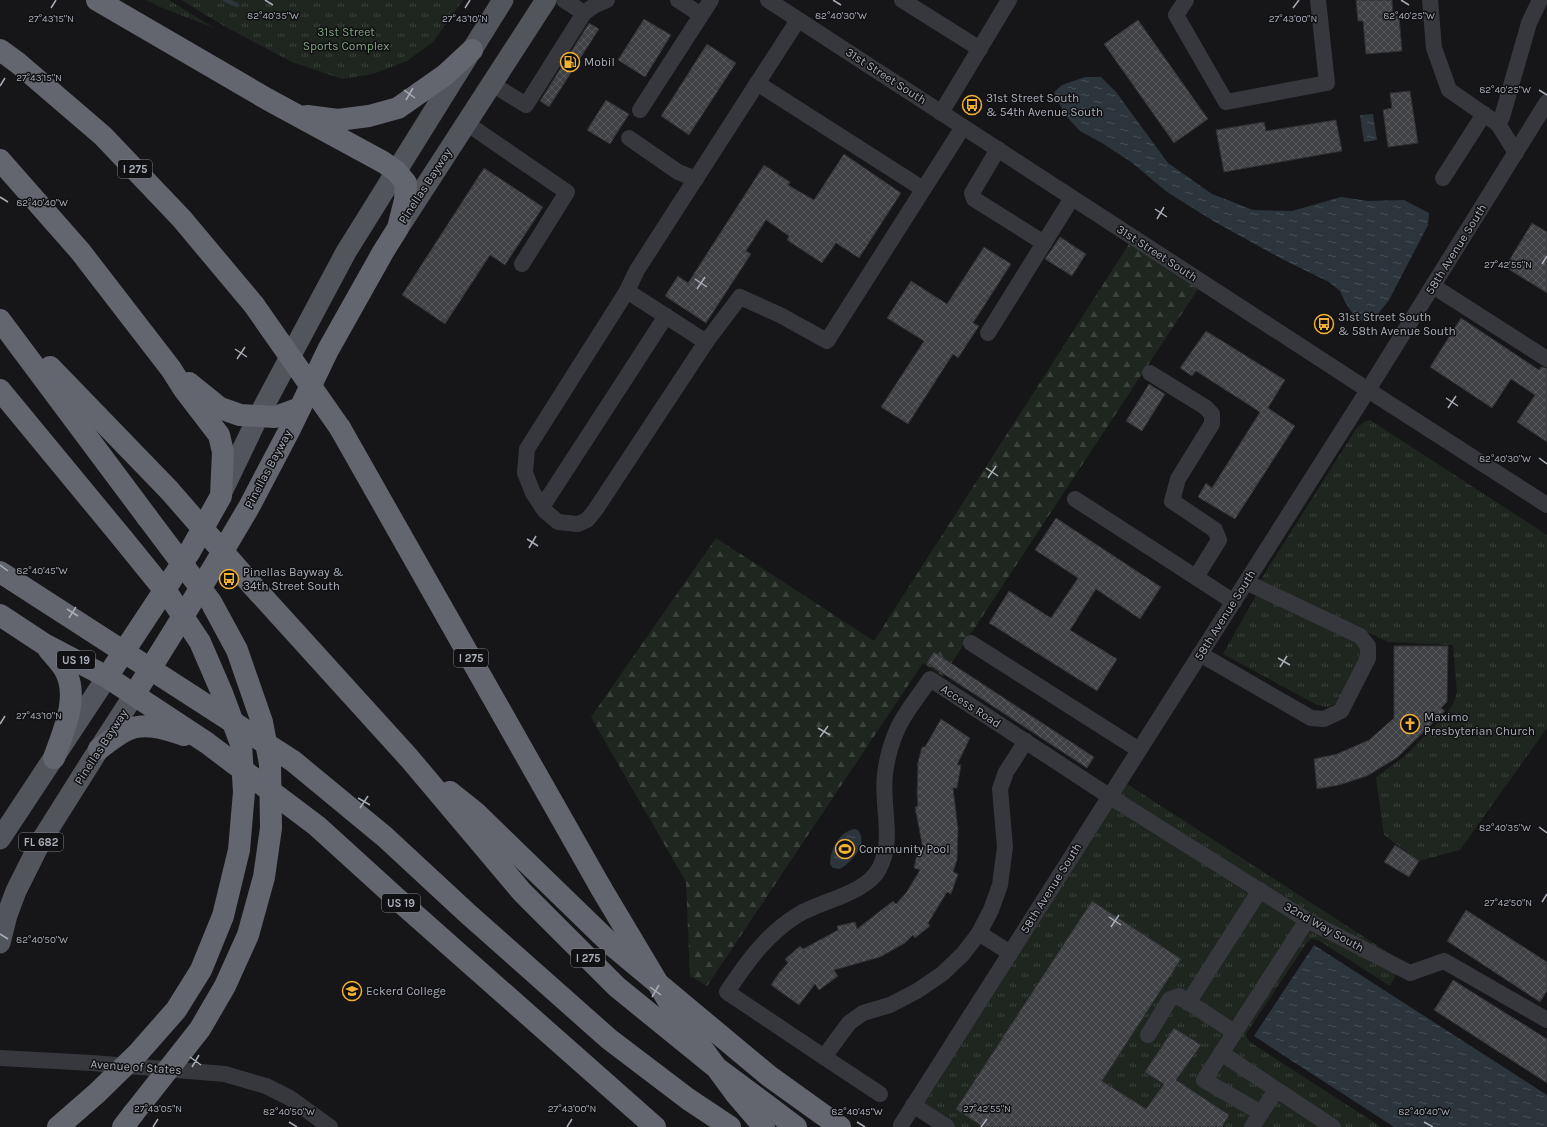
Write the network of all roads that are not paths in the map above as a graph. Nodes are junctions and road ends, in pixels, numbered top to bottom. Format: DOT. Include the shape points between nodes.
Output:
graph roads {
  1 [pos="97,0"];
  2 [pos="503,0"];
  3 [pos="546,0"];
  4 [pos="564,0"];
  5 [pos="607,0"];
  6 [pos="678,0"];
  7 [pos="711,0"];
  8 [pos="768,0"];
  9 [pos="903,0"];
  10 [pos="1009,0"];
  11 [pos="1186,0"];
  12 [pos="1318,0"];
  13 [pos="1430,0"];
  14 [pos="1540,0"];
  15 [pos="792,10"];
  16 [pos="584,13"];
  17 [pos="701,15"];
  18 [pos="980,49"];
  19 [pos="0,50"];
  20 [pos="472,50"];
  21 [pos="757,83"];
  22 [pos="492,84"];
  23 [pos="1547,102"];
  24 [pos="640,110"];
  25 [pos="941,113"];
  26 [pos="1484,114"];
  27 [pos="296,115"];
  28 [pos="466,123"];
  29 [pos="1498,124"];
  30 [pos="963,127"];
  31 [pos="629,138"];
  32 [pos="998,149"];
  33 [pos="1516,152"];
  34 [pos="0,160"];
  35 [pos="396,171"];
  36 [pos="1443,178"];
  37 [pos="696,179"];
  38 [pos="923,189"];
  39 [pos="1072,198"];
  40 [pos="398,228"];
  41 [pos="1044,243"];
  42 [pos="522,264"];
  43 [pos="1433,286"];
  44 [pos="627,291"];
  45 [pos="0,316"];
  46 [pos="666,316"];
  47 [pos="0,320"];
  48 [pos="988,333"];
  49 [pos="706,342"];
  50 [pos="1547,359"];
  51 [pos="171,369"];
  52 [pos="1150,372"];
  53 [pos="0,390"];
  54 [pos="1368,390"];
  55 [pos="300,408"];
  56 [pos="258,417"];
  57 [pos="220,496"];
  58 [pos="1076,499"];
  59 [pos="1547,505"];
  60 [pos="542,507"];
  61 [pos="0,572"];
  62 [pos="1196,577"];
  63 [pos="1246,582"];
  64 [pos="1234,602"];
  65 [pos="0,615"];
  66 [pos="971,643"];
  67 [pos="44,644"];
  68 [pos="124,651"];
  69 [pos="1200,654"];
  70 [pos="152,669"];
  71 [pos="107,677"];
  72 [pos="134,695"];
  73 [pos="1026,741"];
  74 [pos="207,742"];
  75 [pos="99,749"];
  76 [pos="1139,750"];
  77 [pos="54,758"];
  78 [pos="409,758"];
  79 [pos="1109,796"];
  80 [pos="0,839"];
  81 [pos="1260,890"];
  82 [pos="1307,920"];
  83 [pos="979,933"];
  84 [pos="0,943"];
  85 [pos="1010,953"];
  86 [pos="1188,1003"];
  87 [pos="1547,1020"];
  88 [pos="1234,1032"];
  89 [pos="1148,1036"];
  90 [pos="1221,1053"];
  91 [pos="824,1057"];
  92 [pos="0,1058"];
  93 [pos="1276,1090"];
  94 [pos="880,1094"];
  95 [pos="913,1105"];
  96 [pos="1261,1113"];
  97 [pos="128,1121"];
  98 [pos="901,1125"];
  99 [pos="58,1127"];
  100 [pos="330,1127"];
  101 [pos="655,1127"];
  102 [pos="730,1127"];
  103 [pos="764,1127"];
  104 [pos="796,1127"];
  105 [pos="840,1127"];
  106 [pos="947,1127"];
  107 [pos="1252,1127"];
  108 [pos="1333,1127"];
  1 -- 27 [label="highway"];
  2 -- 20 [label="main road"];
  3 -- 22 [label="main road, Pinellas Bayway"];
  4 -- 16 [label="street"];
  5 -- 16 [label="street"];
  6 -- 17 [label="street"];
  7 -- 17 [label="street"];
  8 -- 15 [label="street, 31st Street South"];
  9 -- 18 [label="street"];
  10 -- 18 [label="street"];
  11 -- 12 [label="street" via="1176,15 1226,102 1327,83"];
  13 -- 26 [label="street" via="1434,48 1449,90"];
  14 -- 29 [label="street" via="1529,23"];
  15 -- 21 [label="street"];
  15 -- 25 [label="street, 31st Street South"];
  16 -- 22 [label="street" via="526,105"];
  17 -- 24 [label="street"];
  18 -- 25 [label="street"];
  19 -- 103 [label="highway, I 275, bridge" via="103,136 182,219 254,304 340,428 672,1008 734,1093"];
  20 -- 27 [label="highway" via="445,75 398,108 370,116 338,120"];
  20 -- 35 [label="main road"];
  21 -- 37 [label="street"];
  21 -- 38 [label="street"];
  22 -- 28 [label="main road, Pinellas Bayway"];
  23 -- 33 [label="street, 58th Avenue South"];
  25 -- 30 [label="street, 31st Street South"];
  26 -- 29 [label="street"];
  26 -- 36 [label="street"];
  27 -- 35 [label="highway"];
  28 -- 40 [label="main road, Pinellas Bayway"];
  28 -- 42 [label="street" via="567,192"];
  29 -- 33 [label="street"];
  30 -- 32 [label="street, 31st Street South"];
  30 -- 38 [label="street"];
  31 -- 37 [label="street" via="678,172"];
  32 -- 39 [label="street, 31st Street South"];
  32 -- 41 [label="street" via="972,193 974,199"];
  33 -- 43 [label="street, 58th Avenue South"];
  34 -- 51 [label="highway" via="80,251"];
  35 -- 40 [label="highway" via="406,182 405,200"];
  35 -- 56 [label="main road" via="346,252"];
  37 -- 44 [label="street" via="637,270"];
  38 -- 49 [label="street" via="827,341 740,297"];
  39 -- 41 [label="street"];
  39 -- 54 [label="street, 31st Street South"];
  40 -- 55 [label="highway, Pinellas Bayway" via="328,350"];
  41 -- 48 [label="street"];
  43 -- 50 [label="street"];
  43 -- 54 [label="street, 58th Avenue South"];
  44 -- 46 [label="street"];
  44 -- 60 [label="street" via="527,449 525,473"];
  45 -- 78 [label="highway, I 275, bridge" via="169,490"];
  46 -- 49 [label="street"];
  46 -- 60 [label="street"];
  47 -- 97 [label="highway, bridge" via="211,602 237,650 262,722 270,764 271,828 264,877 248,935 225,986 200,1029"];
  49 -- 60 [label="street" via="587,520 578,524 558,522"];
  51 -- 56 [label="highway" via="220,408 240,415"];
  51 -- 57 [label="highway" via="219,435 223,452"];
  52 -- 62 [label="street" via="1212,414 1212,424 1178,478 1172,502 1215,530 1219,540"];
  53 -- 99 [label="highway, bridge" via="170,597 200,642 240,744 244,792 239,850 223,916 201,970 176,1010 139,1052"];
  54 -- 59 [label="street, 31st Street South"];
  54 -- 63 [label="street, 58th Avenue South"];
  55 -- 56 [label="highway" via="275,417"];
  55 -- 70 [label="highway, Pinellas Bayway" via="249,507"];
  56 -- 57 [label="main road"];
  57 -- 68 [label="highway" via="189,553"];
  58 -- 62 [label="street"];
  61 -- 68 [label="highway, US 19"];
  62 -- 64 [label="street"];
  63 -- 64 [label="street, 58th Avenue South"];
  63 -- 69 [label="street" via="1360,636 1368,646 1368,658 1341,711 1324,719 1311,718"];
  64 -- 69 [label="street, 58th Avenue South"];
  65 -- 67 [label="highway, US 19"];
  66 -- 76 [label="street"];
  67 -- 71 [label="highway, US 19"];
  67 -- 77 [label="highway" via="66,672 70,688 69,714"];
  68 -- 70 [label="highway, US 19"];
  68 -- 71 [label="highway, FL 682"];
  69 -- 76 [label="street, 58th Avenue South"];
  70 -- 72 [label="highway, Pinellas Bayway / FL 682"];
  70 -- 102 [label="highway, US 19" via="293,760 385,837 609,1039 688,1099"];
  71 -- 72 [label="highway, US 19"];
  71 -- 77 [label="main road, FL 682"];
  72 -- 74 [label="highway, US 19"];
  72 -- 75 [label="main road, Pinellas Bayway / FL 682"];
  73 -- 79 [label="street, Access Road"];
  73 -- 83 [label="street" via="1006,772 1000,789 1005,847 1000,885"];
  73 -- 91 [label="street, Access Road" via="930,679 901,723 891,749 885,774 887,848 879,870 869,882 857,890 797,915 778,929 743,968 728,992"];
  74 -- 75 [label="highway" via="169,730 147,727 126,731"];
  74 -- 101 [label="highway, US 19" via="317,826"];
  75 -- 84 [label="main road, Pinellas Bayway / FL 682" via="41,841 12,903"];
  76 -- 79 [label="street, 58th Avenue South"];
  77 -- 80 [label="main road, FL 682"];
  78 -- 104 [label="highway, I 275" via="522,892 617,986 713,1065"];
  78 -- 105 [label="highway" via="475,812 613,946 769,1076"];
  79 -- 81 [label="street, 32nd Way South"];
  79 -- 85 [label="street, 58th Avenue South"];
  81 -- 82 [label="street, 32nd Way South"];
  81 -- 86 [label="street"];
  82 -- 87 [label="street, 32nd Way South" via="1410,973 1444,961"];
  82 -- 88 [label="street"];
  83 -- 85 [label="street"];
  83 -- 91 [label="street" via="963,954 917,992 890,1005 863,1013 849,1023"];
  85 -- 95 [label="street, 58th Avenue South"];
  86 -- 88 [label="street"];
  86 -- 89 [label="street" via="1179,996 1170,1000"];
  88 -- 90 [label="street"];
  90 -- 93 [label="street"];
  90 -- 96 [label="street" via="1204,1080"];
  91 -- 94 [label="street"];
  92 -- 100 [label="street, Avenue of States" via="225,1074 266,1086 290,1098"];
  93 -- 96 [label="street"];
  93 -- 108 [label="street"];
  95 -- 98 [label="street, 58th Avenue South"];
  95 -- 106 [label="street"];
  96 -- 107 [label="street"];
}
